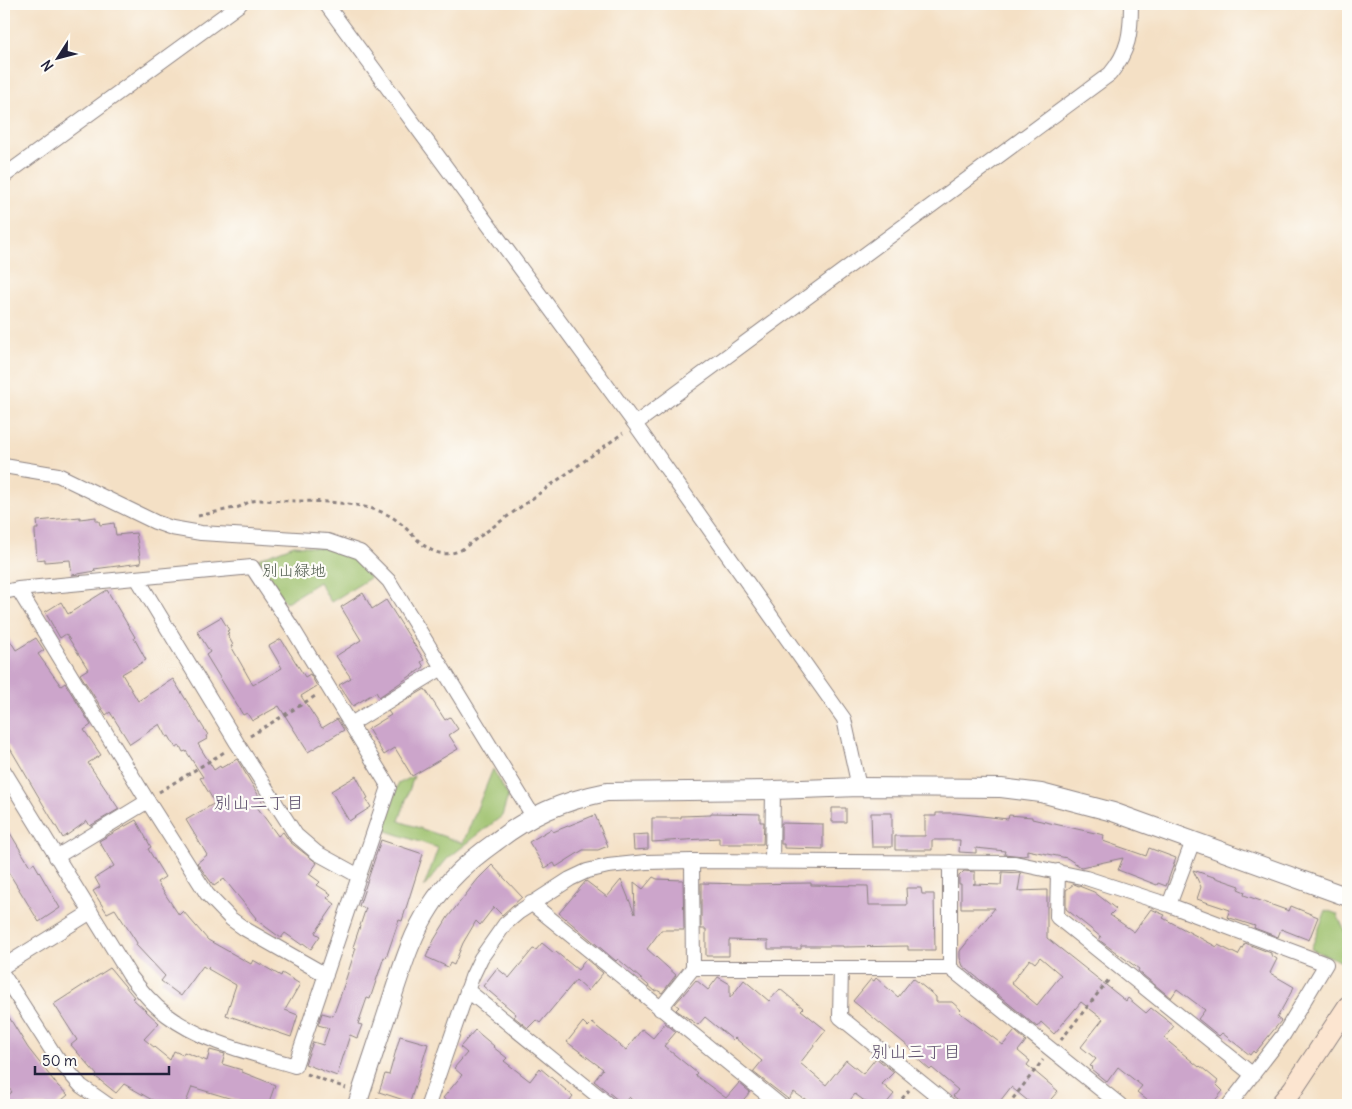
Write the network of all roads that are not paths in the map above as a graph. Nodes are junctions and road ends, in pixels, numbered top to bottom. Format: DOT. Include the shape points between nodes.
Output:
graph roads {
  1 [pos="240,4"];
  2 [pos="326,4"];
  3 [pos="1130,4"];
  4 [pos="4,176"];
  5 [pos="635,424"];
  6 [pos="4,466"];
  7 [pos="137,578"];
  8 [pos="18,589"];
  9 [pos="4,592"];
  10 [pos="442,668"];
  11 [pos="351,724"];
  12 [pos="4,771"];
  13 [pos="859,787"];
  14 [pos="773,790"];
  15 [pos="147,800"];
  16 [pos="533,816"];
  17 [pos="1193,841"];
  18 [pos="56,857"];
  19 [pos="772,860"];
  20 [pos="692,861"];
  21 [pos="950,862"];
  22 [pos="1058,871"];
  23 [pos="360,876"];
  24 [pos="1348,897"];
  25 [pos="531,903"];
  26 [pos="1169,906"];
  27 [pos="90,912"];
  28 [pos="4,966"];
  29 [pos="693,968"];
  30 [pos="841,968"];
  31 [pos="950,968"];
  32 [pos="326,975"];
  33 [pos="4,976"];
  34 [pos="467,990"];
  35 [pos="1348,1006"];
  36 [pos="660,1009"];
  37 [pos="1253,1075"];
  38 [pos="364,1101"];
  39 [pos="108,1105"];
  40 [pos="428,1105"];
  41 [pos="609,1105"];
  42 [pos="780,1105"];
  43 [pos="950,1105"];
  44 [pos="1120,1105"];
  45 [pos="1229,1105"];
  46 [pos="1280,1105"];
  1 -- 4 [label="street"];
  2 -- 5 [label="street"];
  3 -- 5 [label="street" via="1131,22 1125,52 1110,74"];
  5 -- 13 [label="street" via="844,719"];
  6 -- 10 [label="street" via="58,476 172,528 201,533 328,541 360,552 389,581"];
  7 -- 8 [label="street"];
  7 -- 11 [label="street" via="252,567"];
  7 -- 23 [label="street" via="296,835 317,853"];
  8 -- 9 [label="street"];
  8 -- 15 [label="street"];
  10 -- 11 [label="street"];
  10 -- 16 [label="street"];
  11 -- 23 [label="street" via="389,787"];
  12 -- 18 [label="street"];
  13 -- 14 [label="street"];
  13 -- 17 [label="street" via="1002,788 1041,793 1113,812"];
  14 -- 16 [label="street" via="607,792 569,801"];
  14 -- 19 [label="street"];
  15 -- 18 [label="street"];
  15 -- 32 [label="street" via="207,894 231,919"];
  16 -- 38 [label="street" via="465,865 431,906 409,946"];
  17 -- 24 [label="street"];
  17 -- 26 [label="street"];
  18 -- 27 [label="street"];
  19 -- 20 [label="street"];
  19 -- 21 [label="street"];
  20 -- 25 [label="street" via="625,864 587,871"];
  20 -- 29 [label="street"];
  21 -- 22 [label="street" via="1015,863"];
  21 -- 31 [label="street"];
  22 -- 26 [label="street"];
  22 -- 37 [label="street" via="1057,917"];
  23 -- 32 [label="street"];
  25 -- 34 [label="street" via="505,924 482,958"];
  25 -- 36 [label="street"];
  26 -- 37 [label="street" via="1326,964 1294,1019"];
  27 -- 28 [label="street"];
  27 -- 32 [label="street" via="130,976 166,1015 208,1038 302,1071"];
  29 -- 30 [label="street"];
  29 -- 36 [label="street"];
  30 -- 31 [label="street"];
  30 -- 43 [label="street" via="840,1017"];
  31 -- 44 [label="street"];
  33 -- 39 [label="street" via="56,1057 81,1086"];
  34 -- 40 [label="street"];
  34 -- 41 [label="street"];
  35 -- 46 [label="main road"];
  36 -- 42 [label="street"];
  37 -- 45 [label="street"];
}
